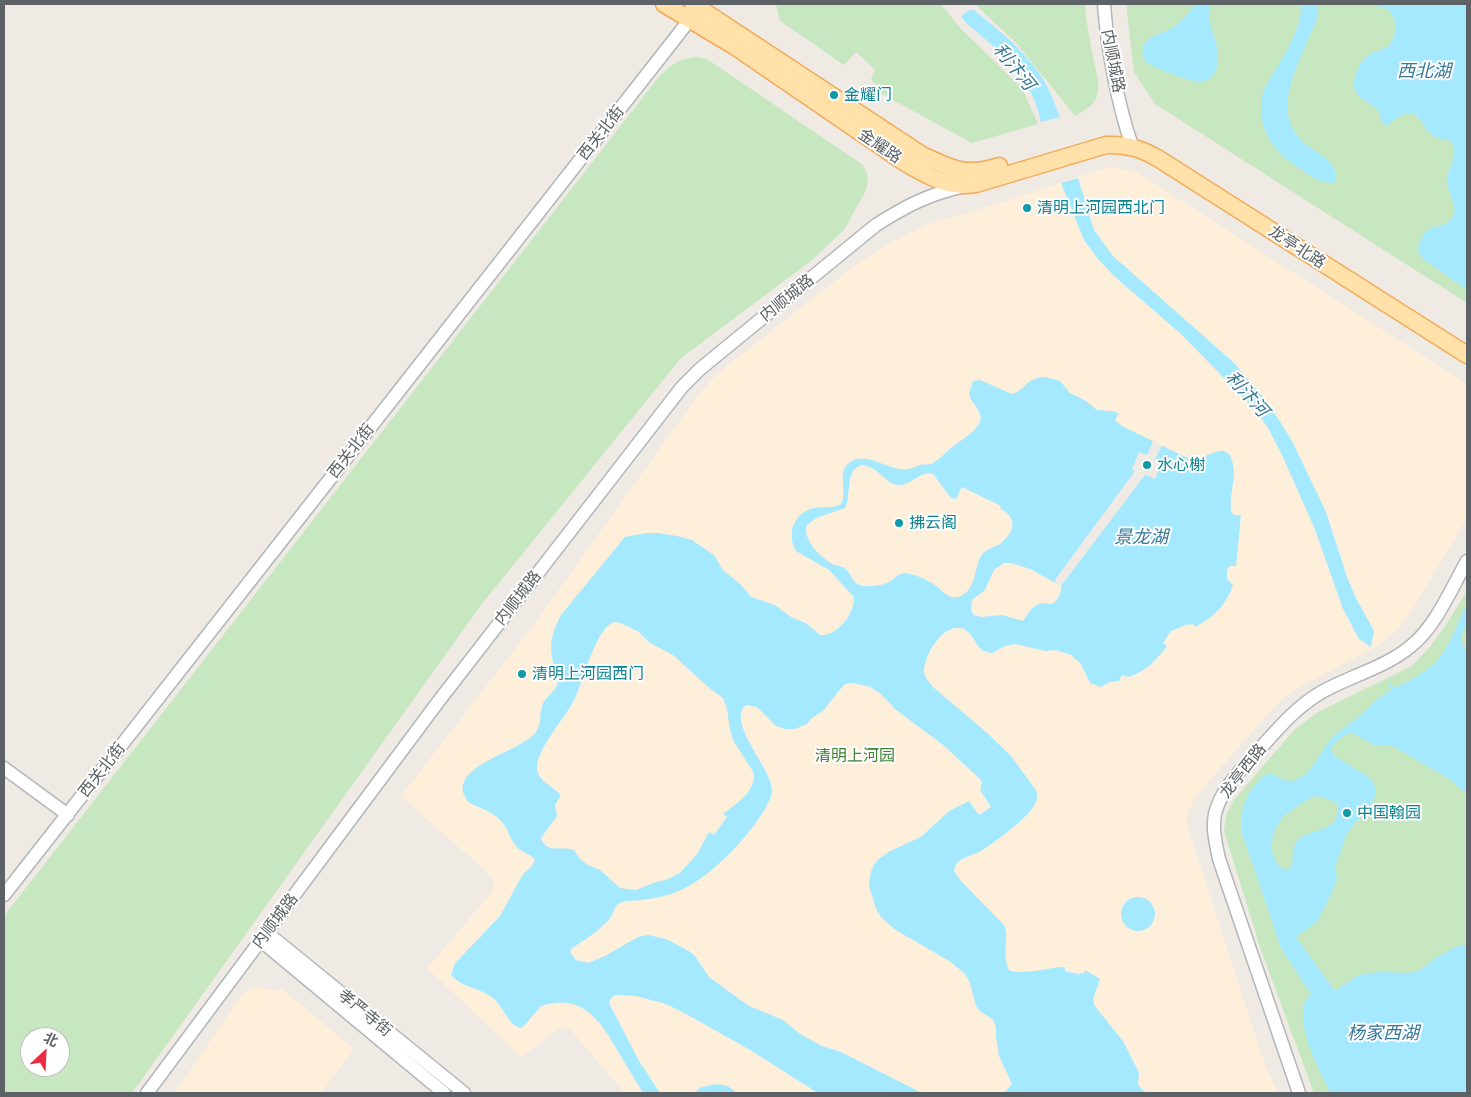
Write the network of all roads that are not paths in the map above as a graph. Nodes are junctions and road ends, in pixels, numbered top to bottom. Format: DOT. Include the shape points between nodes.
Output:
graph roads {
  1 [pos="664,4"];
  2 [pos="1104,4"];
  3 [pos="698,8"];
  4 [pos="1128,142"];
  5 [pos="966,186"];
  6 [pos="1467,343"];
  7 [pos="1467,355"];
  8 [pos="1467,562"];
  9 [pos="4,768"];
  10 [pos="68,815"];
  11 [pos="4,895"];
  12 [pos="263,936"];
  13 [pos="147,1093"];
  14 [pos="444,1093"];
  15 [pos="464,1093"];
  16 [pos="1299,1093"];
  1 -- 3 [label="main road, 金耀路"];
  2 -- 4 [label="street, 内顺城路" via="1105,25"];
  3 -- 4 [label="main road, 金耀路" via="910,148 963,171 981,172 1105,134"];
  3 -- 5 [label="main road, 金耀路" via="734,46 902,161 931,177"];
  3 -- 10 [label="street, 西关北街"];
  4 -- 5 [label="main road, 金耀路" via="1106,145"];
  4 -- 6 [label="main road, 龙亭北路" via="1144,139 1165,150"];
  4 -- 7 [label="main road, 龙亭北路"];
  5 -- 12 [label="street, 内顺城路" via="928,196 903,207 876,225 689,378 438,702"];
  8 -- 16 [label="street, 龙亭西路" via="1427,630 1416,642 1300,707 1230,783 1215,814 1219,858"];
  9 -- 10 [label="street"];
  10 -- 11 [label="street, 西关北街"];
  12 -- 13 [label="street, 内顺城路"];
  12 -- 14 [label="street, 孝严寺街"];
  12 -- 15 [label="street, 孝严寺街"];
}
